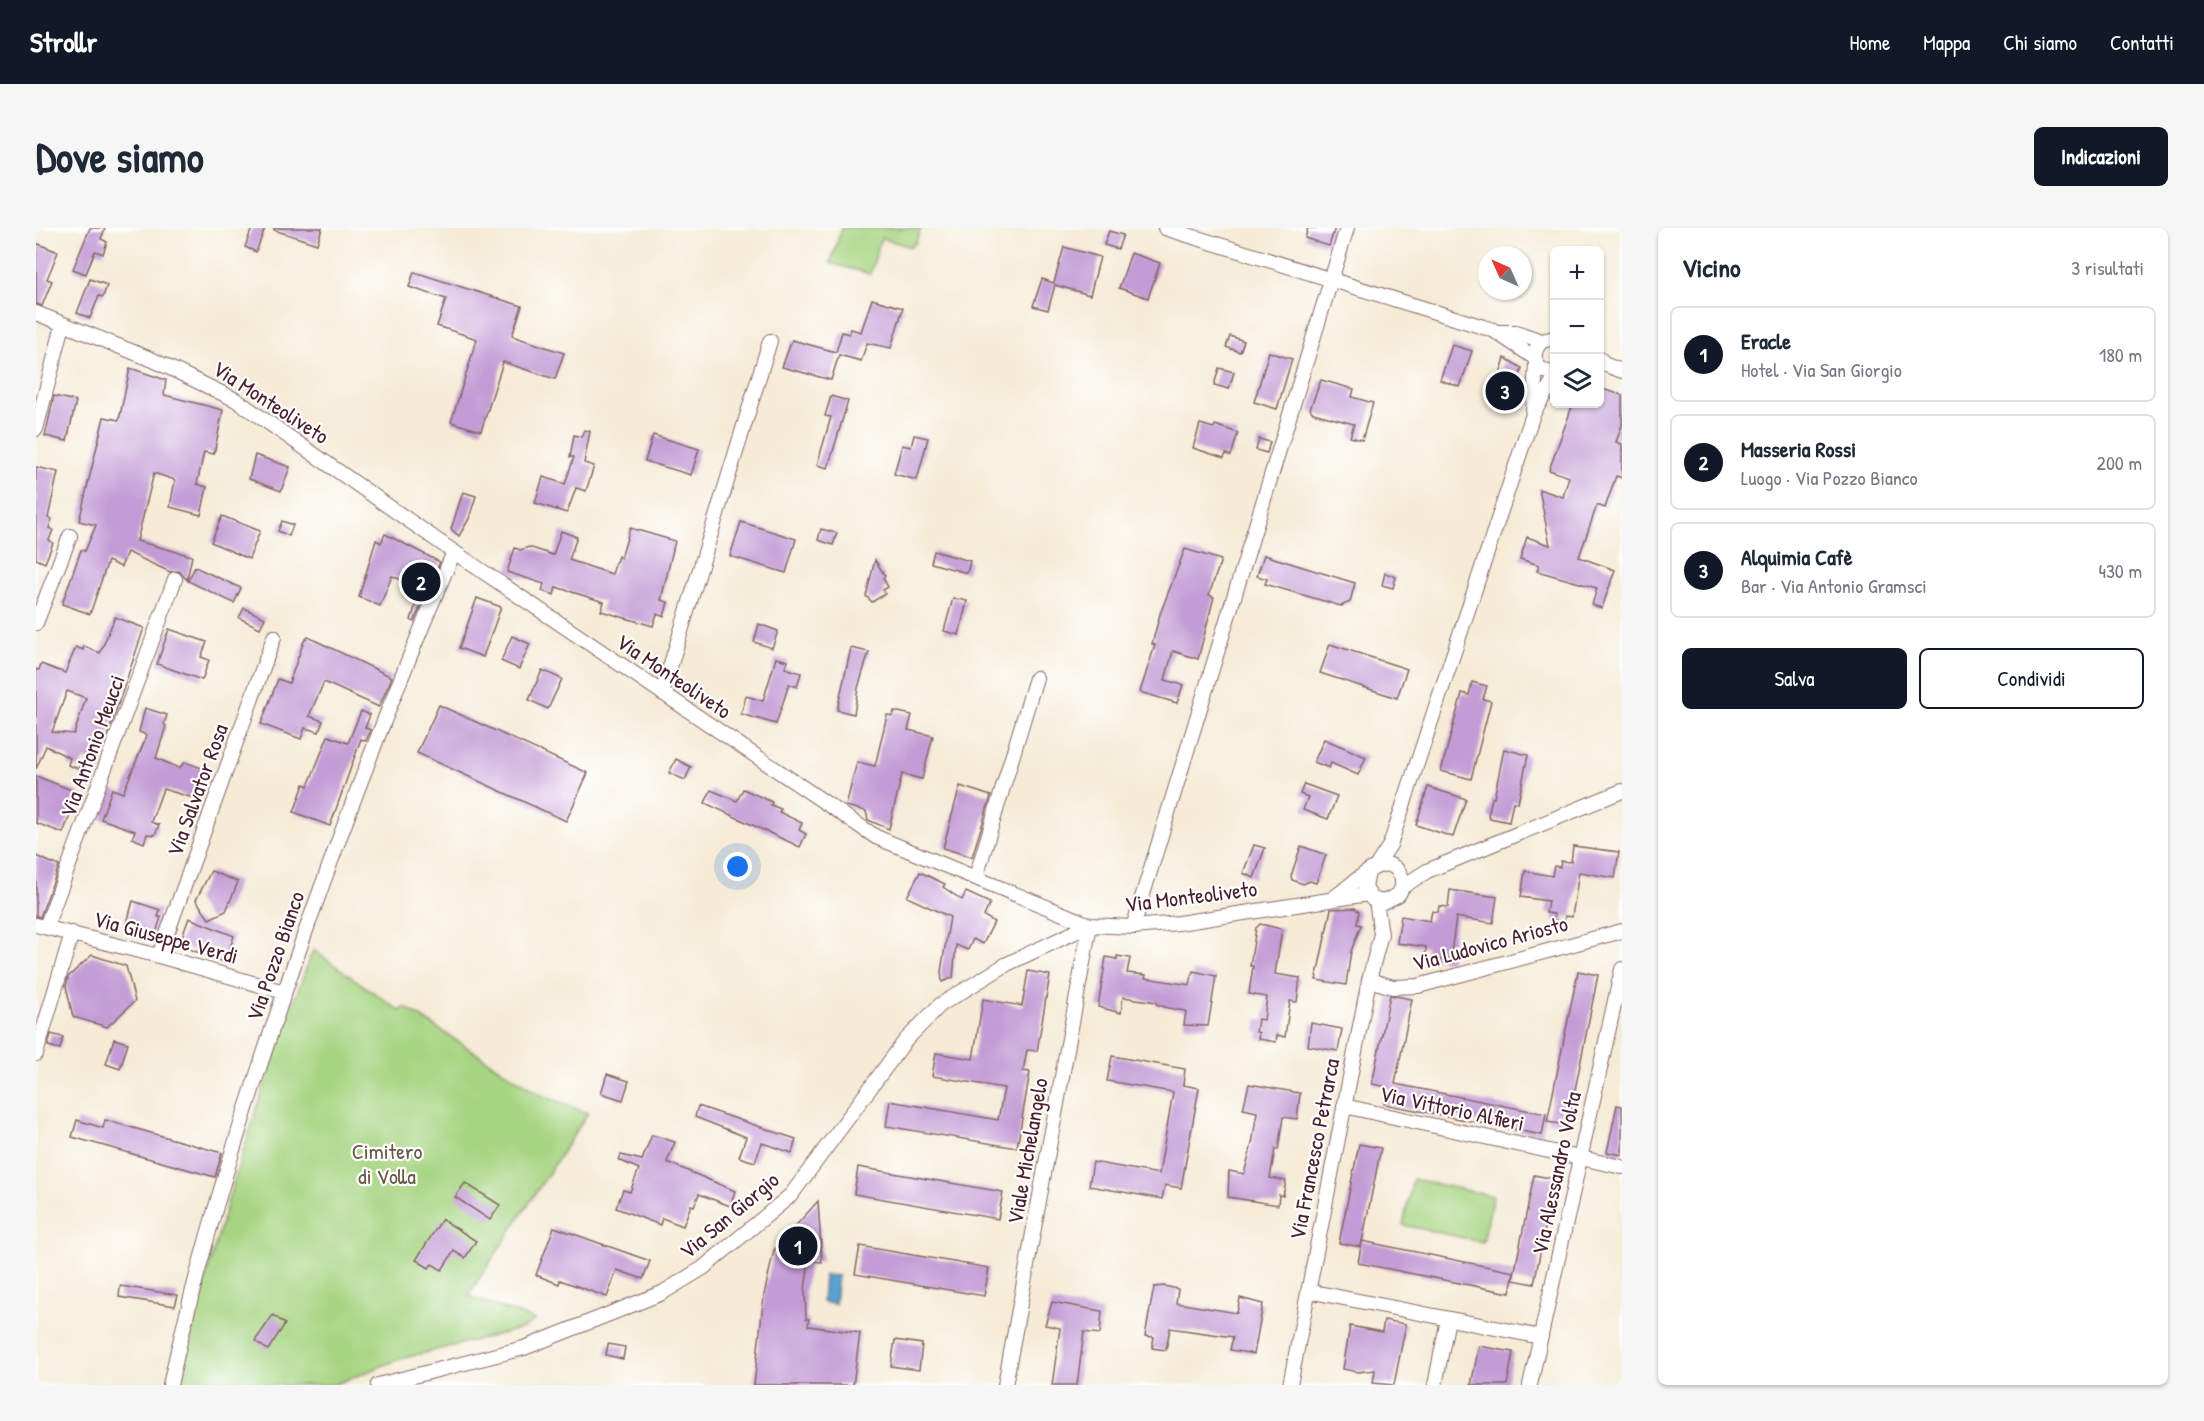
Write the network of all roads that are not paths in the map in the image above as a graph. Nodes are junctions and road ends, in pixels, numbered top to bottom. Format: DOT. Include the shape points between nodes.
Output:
graph roads {
  1 [pos="1165,228"];
  2 [pos="1347,228"];
  3 [pos="1187,231"];
  4 [pos="1331,281"];
  5 [pos="36,313"];
  6 [pos="63,325"];
  7 [pos="1499,332"];
  8 [pos="1548,340"];
  9 [pos="770,341"];
  10 [pos="1535,361"];
  11 [pos="1604,365"];
  12 [pos="1622,371"];
  13 [pos="1550,372"];
  14 [pos="1550,386"];
  15 [pos="1533,414"];
  16 [pos="36,429"];
  17 [pos="70,536"];
  18 [pos="454,552"];
  19 [pos="175,579"];
  20 [pos="36,623"];
  21 [pos="274,637"];
  22 [pos="1036,678"];
  23 [pos="662,693"];
  24 [pos="1622,791"];
  25 [pos="1389,845"];
  26 [pos="1372,869"];
  27 [pos="1399,876"];
  28 [pos="976,877"];
  29 [pos="1333,897"];
  30 [pos="1378,899"];
  31 [pos="1090,925"];
  32 [pos="41,926"];
  33 [pos="1133,927"];
  34 [pos="1622,931"];
  35 [pos="72,933"];
  36 [pos="159,956"];
  37 [pos="1622,969"];
  38 [pos="1369,980"];
  39 [pos="284,992"];
  40 [pos="36,1054"];
  41 [pos="1344,1106"];
  42 [pos="1581,1158"];
  43 [pos="1622,1167"];
  44 [pos="1308,1291"];
  45 [pos="1448,1319"];
  46 [pos="1541,1337"];
  47 [pos="170,1385"];
  48 [pos="378,1385"];
  49 [pos="1005,1385"];
  50 [pos="1290,1385"];
  51 [pos="1435,1385"];
  52 [pos="1530,1385"];
  1 -- 3 [label="street"];
  2 -- 4 [label="street"];
  3 -- 4 [label="street"];
  4 -- 7 [label="street"];
  4 -- 33 [label="street"];
  5 -- 6 [label="street, Via Monteoliveto"];
  6 -- 16 [label="street"];
  6 -- 18 [label="street, Via Monteoliveto" via="153,360 236,400"];
  7 -- 8 [label="street"];
  7 -- 10 [label="street"];
  8 -- 10 [label="street" via="1535,352"];
  9 -- 23 [label="street"];
  10 -- 13 [label="street"];
  10 -- 15 [label="street"];
  11 -- 12 [label="street"];
  14 -- 15 [label="street"];
  15 -- 25 [label="street"];
  17 -- 20 [label="street"];
  18 -- 23 [label="street, Via Monteoliveto"];
  18 -- 39 [label="street, Via Pozzo Bianco" via="373,748"];
  19 -- 32 [label="street, Via Antonio Meucci"];
  21 -- 36 [label="street, Via Salvator Rosa"];
  22 -- 28 [label="street"];
  23 -- 28 [label="street, Via Monteoliveto" via="876,837"];
  24 -- 27 [label="street" via="1427,870"];
  25 -- 26 [label="street"];
  25 -- 27 [label="street"];
  26 -- 27 [label="street"];
  26 -- 29 [label="street, Via Monteoliveto"];
  26 -- 30 [label="street" via="1364,881"];
  27 -- 30 [label="street" via="1398,895"];
  28 -- 31 [label="street, Via Monteoliveto"];
  29 -- 30 [label="street, Via Monteoliveto"];
  29 -- 33 [label="street, Via Monteoliveto"];
  30 -- 38 [label="street, Via Francesco Petrarca" via="1381,934"];
  31 -- 33 [label="street, Via Monteoliveto"];
  31 -- 48 [label="street, Via San Giorgio" via="1007,964 940,1005 905,1041 791,1195 703,1268 662,1293 525,1348"];
  31 -- 49 [label="street, Viale Michelangelo"];
  32 -- 35 [label="street, Via Giuseppe Verdi"];
  34 -- 38 [label="street, Via Ludovico Ariosto" via="1418,986 1393,987"];
  35 -- 36 [label="street, Via Giuseppe Verdi"];
  35 -- 40 [label="street"];
  36 -- 39 [label="street, Via Giuseppe Verdi"];
  37 -- 42 [label="street, Via Alessandro Volta"];
  38 -- 41 [label="street, Via Francesco Petrarca"];
  39 -- 47 [label="street, Via Pozzo Bianco" via="207,1233"];
  41 -- 42 [label="street, Via Vittorio Alfieri"];
  41 -- 44 [label="street, Via Francesco Petrarca"];
  42 -- 43 [label="street, Via Vittorio Alfieri"];
  42 -- 46 [label="street, Via Alessandro Volta"];
  44 -- 45 [label="street"];
  44 -- 50 [label="street, Via Francesco Petrarca"];
  45 -- 46 [label="street"];
  45 -- 51 [label="street"];
  46 -- 52 [label="street, Via Alessandro Volta"];
}
